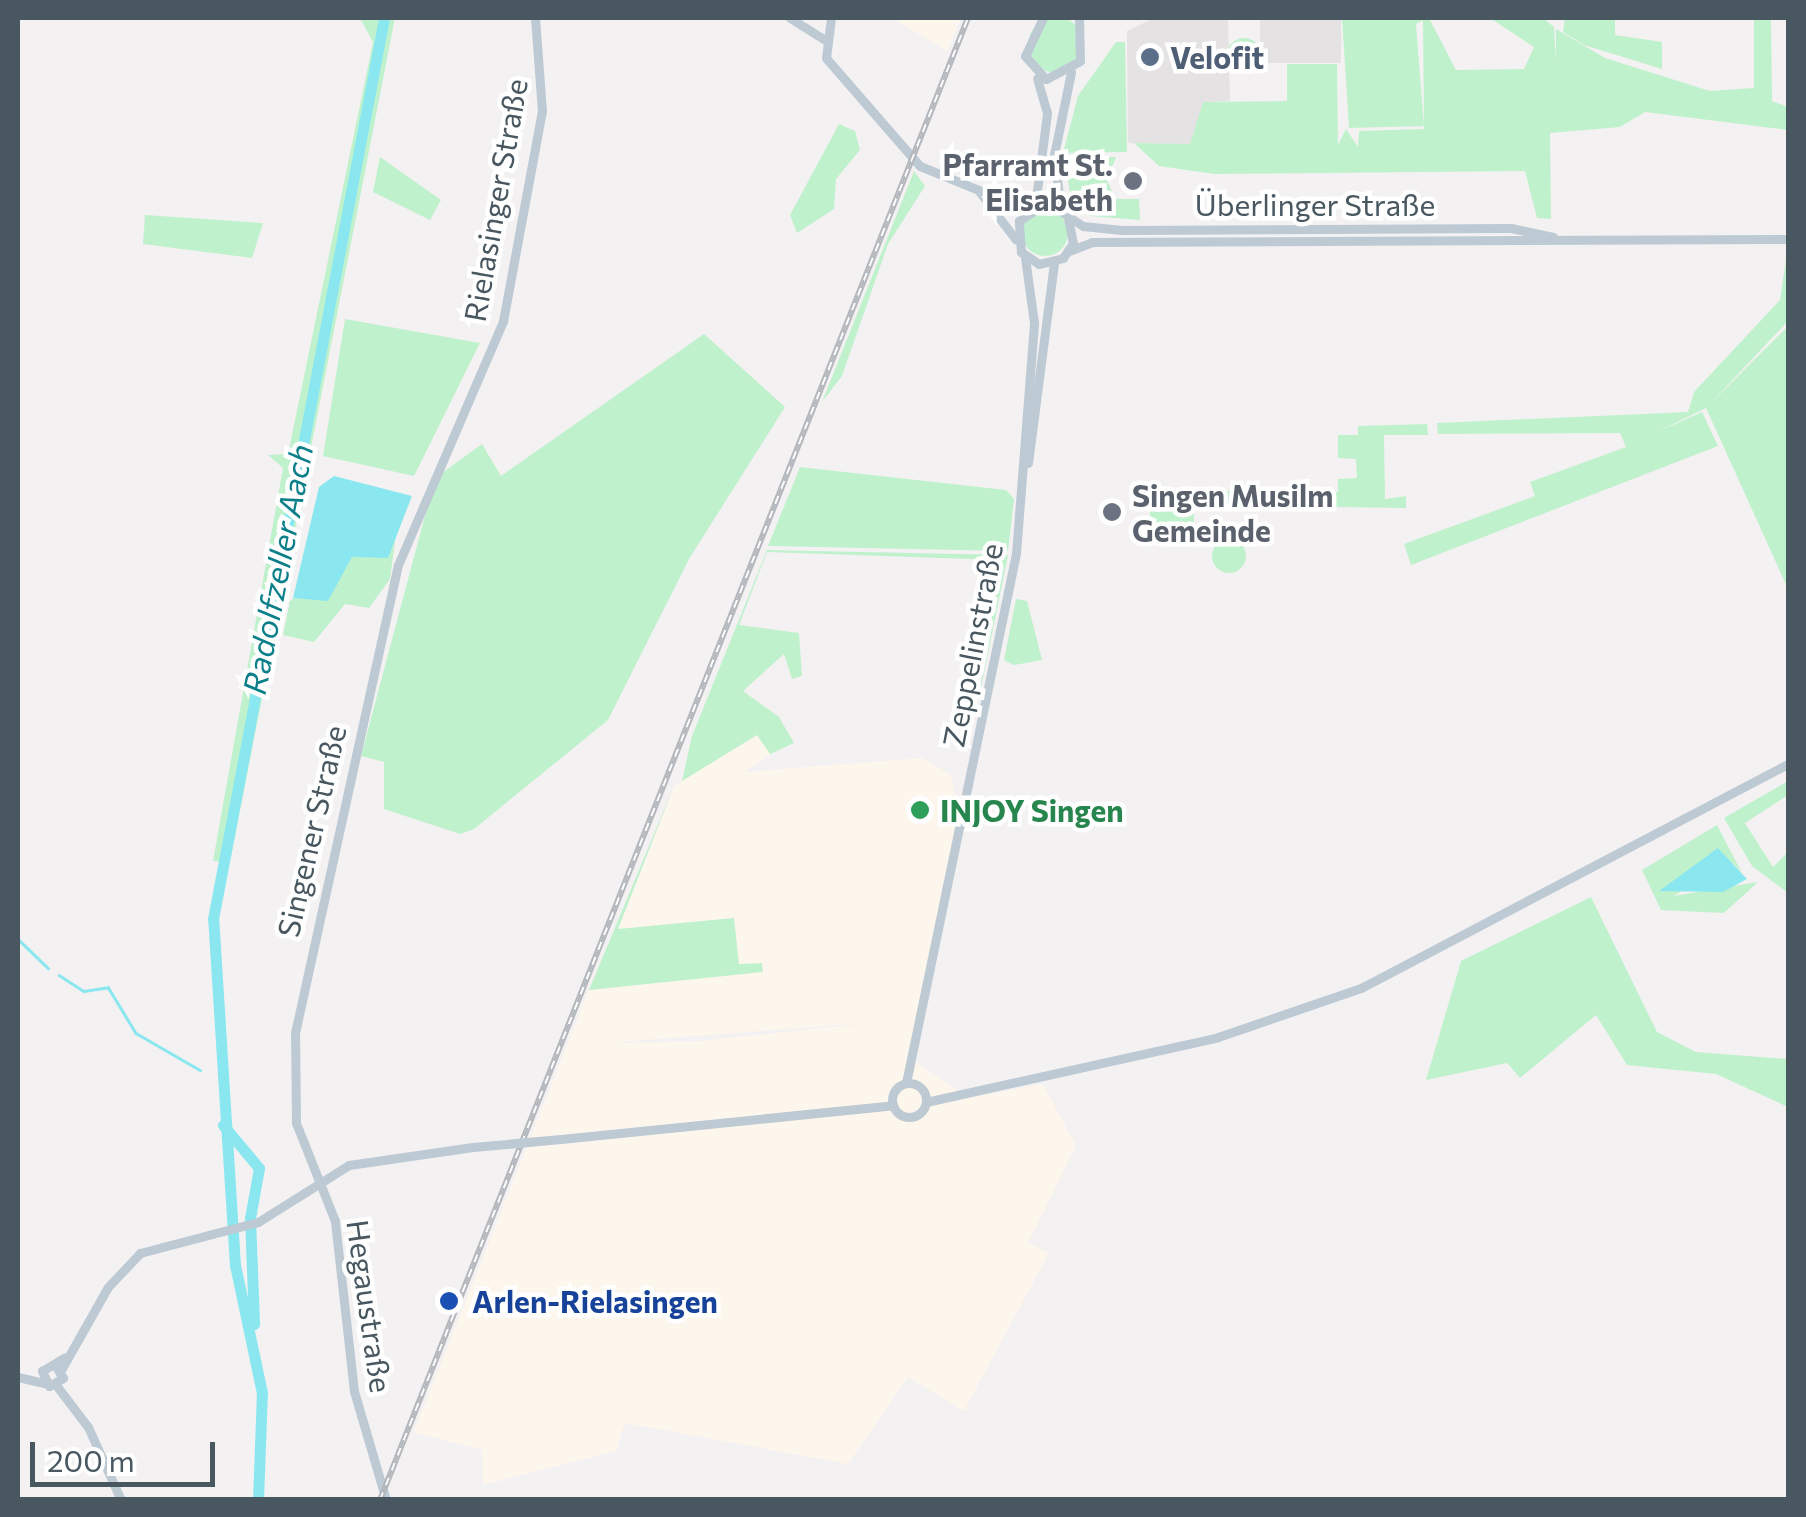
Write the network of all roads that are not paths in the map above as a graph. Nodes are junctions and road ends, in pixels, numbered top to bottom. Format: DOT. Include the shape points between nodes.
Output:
graph roads {
  1 [pos="535,18"];
  2 [pos="790,18"];
  3 [pos="831,18"];
  4 [pos="1044,18"];
  5 [pos="1079,18"];
  6 [pos="824,39"];
  7 [pos="1072,71"];
  8 [pos="1037,78"];
  9 [pos="979,191"];
  10 [pos="1032,208"];
  11 [pos="1065,214"];
  12 [pos="1788,239"];
  13 [pos="1016,240"];
  14 [pos="1564,240"];
  15 [pos="1069,251"];
  16 [pos="1026,257"];
  17 [pos="1054,263"];
  18 [pos="1024,477"];
  19 [pos="421,496"];
  20 [pos="1788,764"];
  21 [pos="918,1090"];
  22 [pos="894,1092"];
  23 [pos="860,1104"];
  24 [pos="893,1104"];
  25 [pos="320,1179"];
  26 [pos="53,1376"];
  27 [pos="22,1378"];
  28 [pos="121,1500"];
  29 [pos="386,1500"];
  1 -- 19 [label="main road, Rielasinger Straße" via="542,111 503,320"];
  2 -- 6 [label="main road"];
  3 -- 6 [label="main road"];
  4 -- 8 [label="main road" via="1026,48"];
  5 -- 7 [label="main road" via="1086,39"];
  6 -- 9 [label="main road" via="831,66 920,166"];
  7 -- 8 [label="main road"];
  7 -- 11 [label="main road" via="1055,143"];
  8 -- 10 [label="main road" via="1047,113"];
  9 -- 10 [label="main road"];
  9 -- 13 [label="main road"];
  10 -- 11 [label="main road"];
  10 -- 13 [label="main road"];
  11 -- 14 [label="main road, Überlinger Straße" via="1122,230 1511,228"];
  11 -- 15 [label="main road"];
  12 -- 14 [label="main road, Überlinger Straße"];
  13 -- 16 [label="main road"];
  14 -- 15 [label="main road, Überlinger Straße" via="1092,242"];
  15 -- 17 [label="main road"];
  16 -- 17 [label="main road"];
  16 -- 18 [label="main road" via="1034,323"];
  17 -- 18 [label="main road" via="1039,423"];
  18 -- 21 [label="main road, Zeppelinstraße" via="1010,587 915,1056"];
  19 -- 25 [label="main road, Singener Straße" via="319,900 296,1034 296,1123"];
  20 -- 21 [label="main road" via="1362,988 1180,1047 962,1089"];
  21 -- 22 [label="main road"];
  21 -- 24 [label="main road" via="912,1116"];
  22 -- 23 [label="main road"];
  22 -- 24 [label="main road"];
  23 -- 24 [label="main road"];
  23 -- 25 [label="main road, bridge" via="362,1161"];
  25 -- 26 [label="main road" via="266,1218 132,1258"];
  25 -- 29 [label="main road, Hegaustraße" via="335,1221 354,1391"];
  26 -- 27 [label="main road"];
  26 -- 28 [label="main road"];
}
